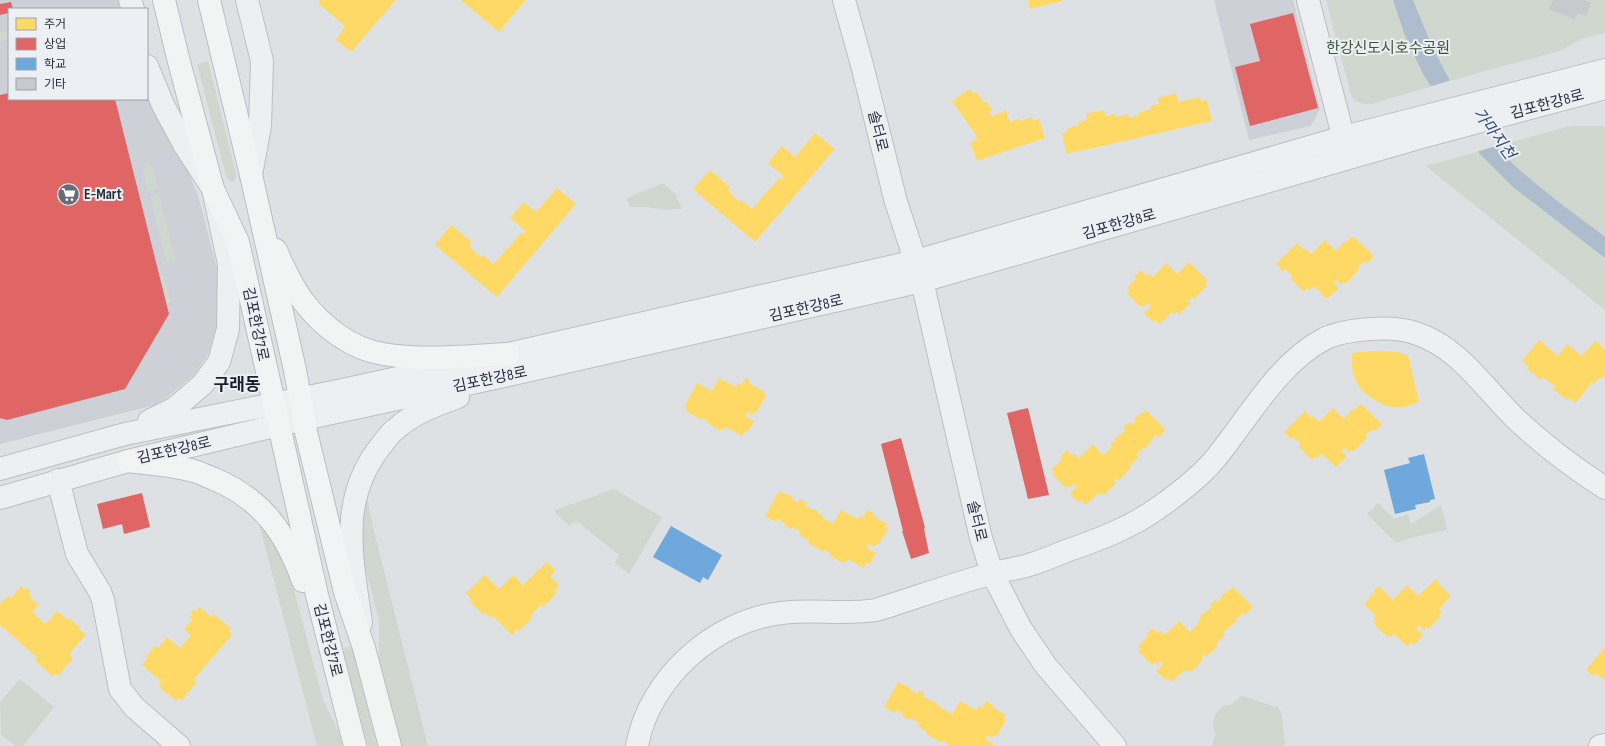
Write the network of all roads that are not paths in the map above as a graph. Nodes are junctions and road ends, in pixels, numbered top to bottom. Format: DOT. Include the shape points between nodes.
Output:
graph roads {
  1 [pos="164,0"];
  2 [pos="209,0"];
  3 [pos="247,0"];
  4 [pos="844,0"];
  5 [pos="858,0"];
  6 [pos="1308,0"];
  7 [pos="148,68"];
  8 [pos="1605,70"];
  9 [pos="1605,88"];
  10 [pos="1516,102"];
  11 [pos="1416,129"];
  12 [pos="1344,137"];
  13 [pos="1349,158"];
  14 [pos="251,175"];
  15 [pos="213,190"];
  16 [pos="256,200"];
  17 [pos="919,271"];
  18 [pos="511,364"];
  19 [pos="273,403"];
  20 [pos="301,408"];
  21 [pos="278,425"];
  22 [pos="125,434"];
  23 [pos="79,446"];
  24 [pos="0,454"];
  25 [pos="128,461"];
  26 [pos="0,469"];
  27 [pos="58,480"];
  28 [pos="1605,488"];
  29 [pos="0,498"];
  30 [pos="992,573"];
  31 [pos="364,648"];
  32 [pos="344,706"];
  33 [pos="1605,745"];
  34 [pos="179,746"];
  35 [pos="355,746"];
  36 [pos="390,746"];
  37 [pos="637,746"];
  38 [pos="1115,746"];
  39 [pos="1600,746"];
  1 -- 15 [label="main road, 김포한강7로"];
  2 -- 14 [label="main road, 김포한강7로"];
  3 -- 14 [label="street" via="262,61 260,126"];
  4 -- 17 [label="street, 솔터로" via="896,202"];
  5 -- 17 [label="street, 솔터로" via="910,205"];
  6 -- 12 [label="street"];
  7 -- 15 [label="street" via="163,105"];
  8 -- 10 [label="street, 김포한강8로"];
  9 -- 10 [label="street, 김포한강8로"];
  10 -- 11 [label="street, 김포한강8로"];
  11 -- 12 [label="street, 김포한강8로"];
  11 -- 13 [label="street, 김포한강8로"];
  12 -- 13 [label="street"];
  12 -- 17 [label="street, 김포한강8로"];
  13 -- 17 [label="street, 김포한강8로"];
  14 -- 16 [label="main road, 김포한강7로"];
  15 -- 19 [label="main road, 김포한강7로" via="238,242"];
  15 -- 22 [label="street" via="229,264 228,329 219,362 203,384 175,408"];
  16 -- 18 [label="main road" via="278,253 302,300 336,334 382,354"];
  16 -- 20 [label="main road, 김포한강7로" via="295,370"];
  17 -- 18 [label="street, 김포한강8로"];
  17 -- 30 [label="street, 솔터로" via="979,531"];
  18 -- 20 [label="street, 김포한강8로"];
  18 -- 31 [label="street" via="396,428 374,454 363,473 353,504 350,546"];
  19 -- 20 [label="street, 김포한강8로"];
  19 -- 21 [label="main road, 김포한강7로"];
  19 -- 22 [label="street, 김포한강8로"];
  20 -- 21 [label="street, 김포한강8로"];
  20 -- 31 [label="main road, 김포한강7로" via="345,592"];
  21 -- 25 [label="street, 김포한강8로"];
  21 -- 32 [label="main road, 김포한강7로"];
  22 -- 23 [label="street, 김포한강8로"];
  23 -- 24 [label="street"];
  23 -- 26 [label="street, 김포한강8로"];
  25 -- 27 [label="street, 김포한강8로"];
  25 -- 32 [label="main road" via="195,471 228,485 253,501 273,522 291,551"];
  27 -- 29 [label="street, 김포한강8로"];
  27 -- 34 [label="street" via="78,554 103,600 120,689 134,707"];
  28 -- 30 [label="street" via="1553,452 1517,420 1450,350 1417,333 1405,330 1363,329 1325,338 1291,364 1268,389 1214,461 1158,509 1107,536 1028,565"];
  30 -- 37 [label="street" via="876,610 782,613 743,623 723,632 690,656 667,680 643,722"];
  30 -- 38 [label="street, 솔터로" via="1021,629 1046,666"];
  31 -- 36 [label="main road, 김포한강7로"];
  32 -- 35 [label="main road, 김포한강7로"];
  33 -- 39 [label="street"];
}
